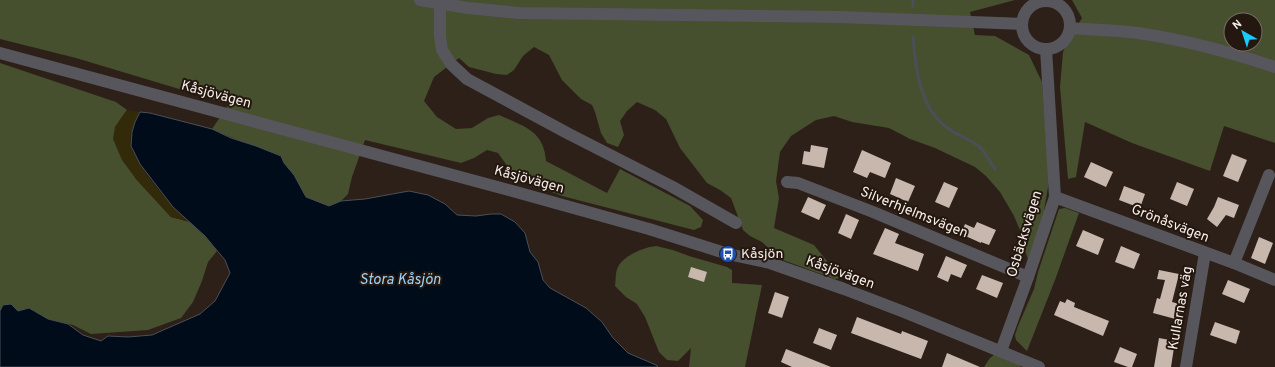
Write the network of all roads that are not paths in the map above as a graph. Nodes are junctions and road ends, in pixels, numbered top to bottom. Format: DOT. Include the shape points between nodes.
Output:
graph roads {
  1 [pos="420,0"];
  2 [pos="440,4"];
  3 [pos="1022,24"];
  4 [pos="1070,28"];
  5 [pos="1046,49"];
  6 [pos="0,53"];
  7 [pos="1275,67"];
  8 [pos="1269,175"];
  9 [pos="787,182"];
  10 [pos="1055,198"];
  11 [pos="736,223"];
  12 [pos="1205,253"];
  13 [pos="1234,263"];
  14 [pos="1028,277"];
  15 [pos="1275,280"];
  16 [pos="1001,351"];
  17 [pos="1039,367"];
  18 [pos="1186,367"];
  1 -- 2 [label="street"];
  2 -- 3 [label="street" via="520,13 839,17"];
  2 -- 11 [label="street" via="442,50 451,64 467,79"];
  3 -- 4 [label="street" via="1030,7 1048,1 1065,10 1070,20"];
  3 -- 5 [label="street" via="1029,42"];
  4 -- 5 [label="street" via="1064,42"];
  4 -- 7 [label="street" via="1136,33 1172,39"];
  5 -- 10 [label="street, Osbäcksvägen"];
  6 -- 16 [label="street, Kåsjövägen" via="516,192 728,254 770,263 844,289"];
  8 -- 13 [label="street"];
  9 -- 14 [label="street, Silverhjelmsvägen" via="798,183 873,212"];
  10 -- 12 [label="street, Grönåsvägen"];
  10 -- 14 [label="street, Osbäcksvägen"];
  12 -- 13 [label="street, Grönåsvägen"];
  12 -- 18 [label="street, Kullarnas väg"];
  13 -- 15 [label="street, Grönåsvägen"];
  14 -- 16 [label="street, Osbäcksvägen"];
  16 -- 17 [label="street, Kåsjövägen"];
}
